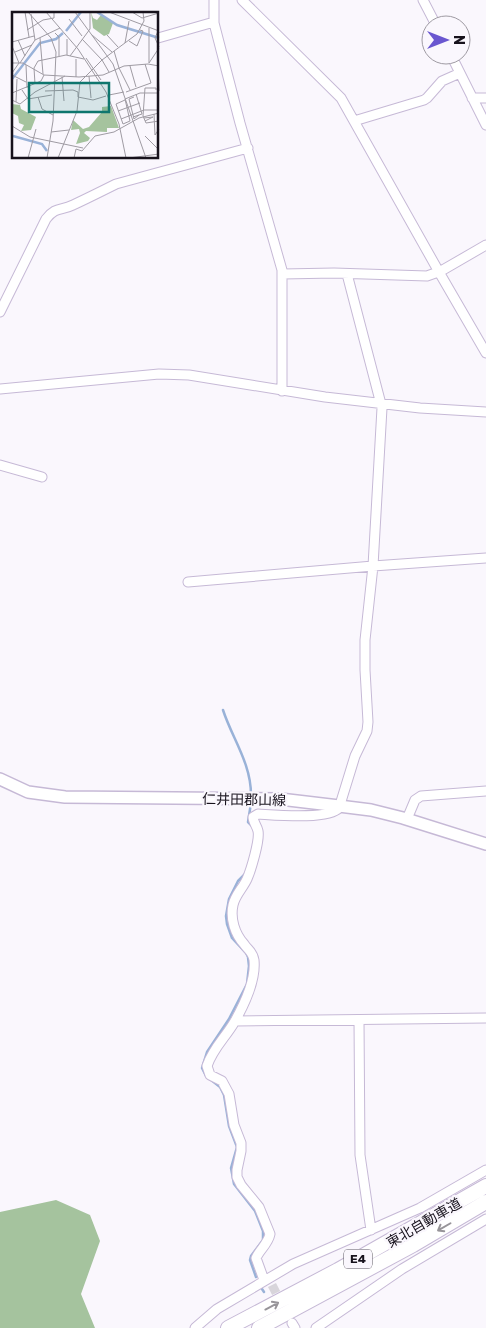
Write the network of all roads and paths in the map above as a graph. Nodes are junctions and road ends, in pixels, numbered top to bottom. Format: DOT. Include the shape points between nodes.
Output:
graph roads {
  1 [pos="214,0"];
  2 [pos="242,0"];
  3 [pos="423,0"];
  4 [pos="431,15"];
  5 [pos="214,22"];
  6 [pos="159,38"];
  7 [pos="456,65"];
  8 [pos="460,73"];
  9 [pos="472,98"];
  10 [pos="486,98"];
  11 [pos="354,121"];
  12 [pos="486,125"];
  13 [pos="248,148"];
  14 [pos="486,245"];
  15 [pos="438,272"];
  16 [pos="283,274"];
  17 [pos="347,274"];
  18 [pos="0,312"];
  19 [pos="486,353"];
  20 [pos="0,389"];
  21 [pos="282,391"];
  22 [pos="381,404"];
  23 [pos="486,412"];
  24 [pos="0,465"];
  25 [pos="42,477"];
  26 [pos="486,558"];
  27 [pos="373,566"];
  28 [pos="188,582"];
  29 [pos="0,779"];
  30 [pos="486,790"];
  31 [pos="339,806"];
  32 [pos="407,819"];
  33 [pos="486,844"];
  34 [pos="486,1018"];
  35 [pos="359,1020"];
  36 [pos="235,1021"];
  37 [pos="486,1170"];
  38 [pos="486,1186"];
  39 [pos="486,1202"];
  40 [pos="486,1219"];
  41 [pos="371,1230"];
  42 [pos="269,1281"];
  43 [pos="195,1328"];
  44 [pos="228,1328"];
  45 [pos="259,1328"];
  46 [pos="316,1328"];
  1 -- 5 [label="street"];
  2 -- 11 [label="street" via="338,94"];
  3 -- 4 [label="street"];
  5 -- 6 [label="street"];
  5 -- 13 [label="street"];
  7 -- 8 [label="street"];
  8 -- 9 [label="street"];
  8 -- 11 [label="street" via="442,81 424,100"];
  9 -- 10 [label="street"];
  9 -- 12 [label="street"];
  11 -- 15 [label="street"];
  13 -- 16 [label="street"];
  13 -- 18 [label="street" via="116,184 75,205 55,210 46,219"];
  14 -- 15 [label="street"];
  15 -- 17 [label="street" via="427,276"];
  15 -- 19 [label="street"];
  16 -- 17 [label="street"];
  16 -- 21 [label="street"];
  17 -- 22 [label="street"];
  20 -- 21 [label="street" via="159,374 189,375"];
  21 -- 22 [label="street"];
  22 -- 23 [label="street"];
  22 -- 27 [label="street"];
  24 -- 25 [label="street"];
  26 -- 27 [label="street"];
  27 -- 28 [label="street"];
  27 -- 31 [label="street" via="365,640 367,731"];
  29 -- 31 [label="main road, 仁井田郡山線" via="28,792 65,798 280,799"];
  30 -- 32 [label="street" via="421,796 415,800"];
  31 -- 32 [label="main road, 仁井田郡山線"];
  31 -- 36 [label="street" via="327,814 258,814 253,817 258,842 250,872 232,909 234,928 252,953 254,962 250,989"];
  32 -- 33 [label="main road, 仁井田郡山線"];
  34 -- 35 [label="street"];
  35 -- 36 [label="street"];
  35 -- 41 [label="street" via="360,1155"];
  36 -- 42 [label="street" via="215,1048 207,1068 224,1084 229,1094 234,1125 242,1143 238,1177 259,1208 269,1231 268,1241 256,1258"];
  37 -- 41 [label="street" via="420,1208"];
  44 -- 38 [label="highway, 東北自動車道 / E4, one-way"];
  39 -- 45 [label="highway, 東北自動車道 / E4, one-way"];
  40 -- 46 [label="street" via="402,1269"];
  41 -- 42 [label="street" via="293,1264"];
  42 -- 43 [label="street" via="217,1309"];
}
